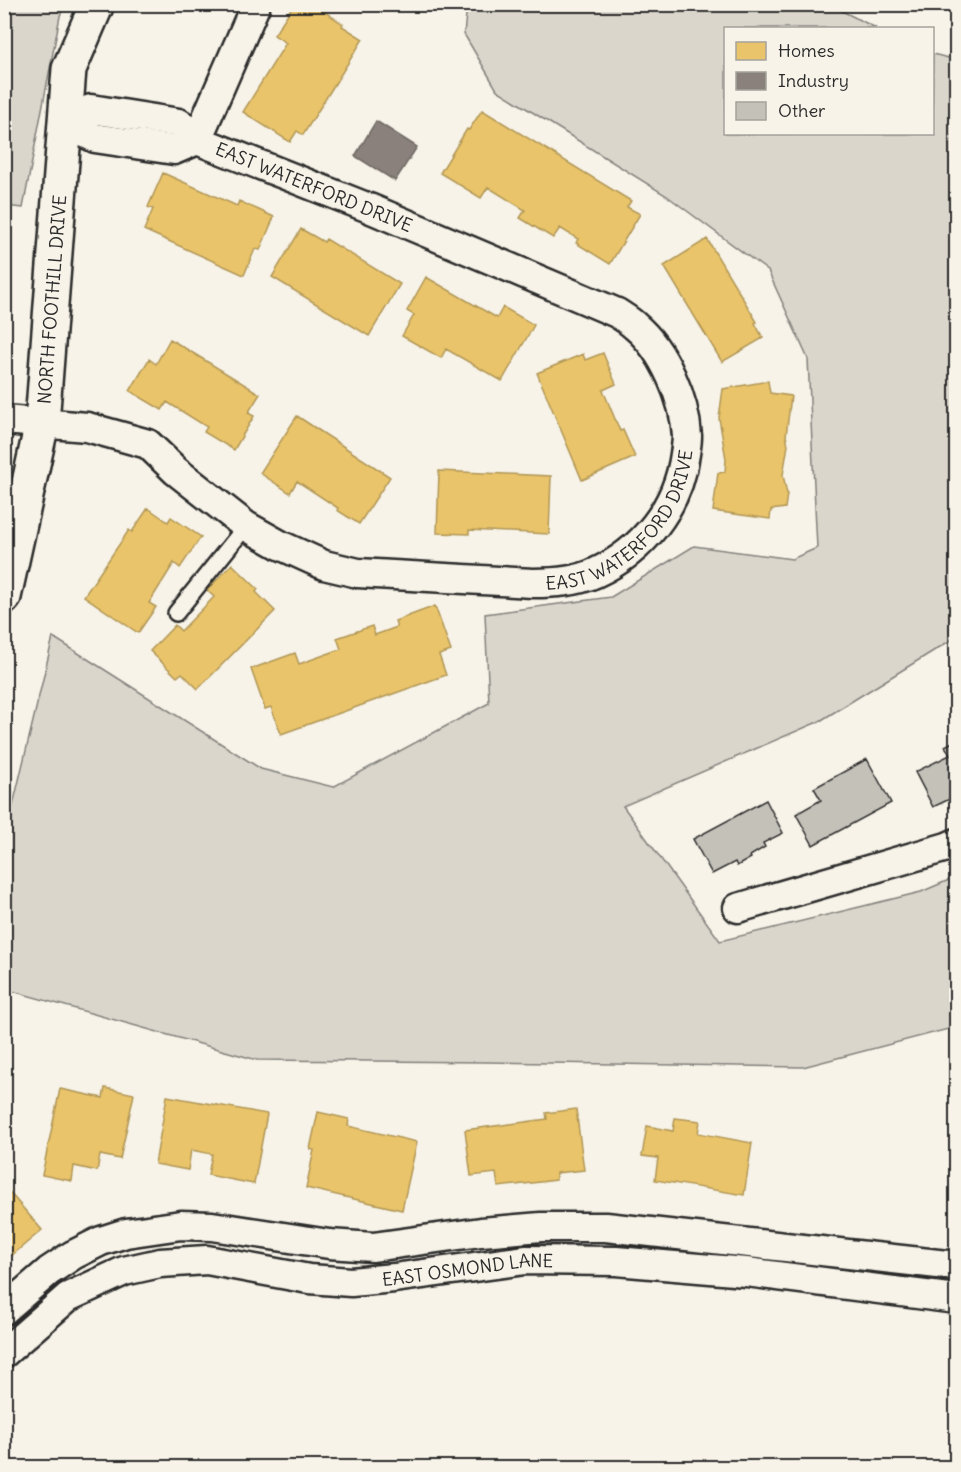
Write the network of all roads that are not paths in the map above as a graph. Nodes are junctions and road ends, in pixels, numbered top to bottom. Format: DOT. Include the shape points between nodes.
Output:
graph roads {
  1 [pos="97,4"];
  2 [pos="256,4"];
  3 [pos="64,123"];
  4 [pos="197,140"];
  5 [pos="4,420"];
  6 [pos="42,423"];
  7 [pos="246,526"];
  8 [pos="4,597"];
  9 [pos="176,613"];
  10 [pos="957,843"];
  11 [pos="738,908"];
  12 [pos="418,1241"];
  13 [pos="957,1266"];
  14 [pos="419,1275"];
  15 [pos="957,1299"];
  16 [pos="4,1310"];
  17 [pos="4,1353"];
  1 -- 3 [label="street, NORTH FOOTHILL DRIVE" via="69,69"];
  2 -- 4 [label="street"];
  3 -- 4 [label="street, EAST WATERFORD DRIVE" via="91,109 180,123"];
  3 -- 6 [label="street, NORTH FOOTHILL DRIVE"];
  4 -- 7 [label="street, EAST WATERFORD DRIVE" via="617,313 654,348 671,377 682,406 687,437 683,469 670,503 651,532 628,554 594,574 560,583 358,573 324,565"];
  5 -- 6 [label="street"];
  6 -- 7 [label="street, EAST WATERFORD DRIVE" via="94,448 176,471"];
  6 -- 8 [label="street, NORTH FOOTHILL DRIVE"];
  7 -- 9 [label="lane"];
  10 -- 11 [label="street"];
  12 -- 13 [label="street, EAST OSMOND LANE" via="542,1227 606,1227"];
  12 -- 14 [label="street"];
  12 -- 16 [label="street, EAST OSMOND LANE" via="373,1247 181,1225 126,1233 101,1241 49,1270"];
  14 -- 15 [label="street, EAST OSMOND LANE" via="525,1260 616,1261 746,1272"];
  14 -- 17 [label="street, EAST OSMOND LANE" via="351,1282 207,1260 160,1263 124,1271 68,1297"];
}
